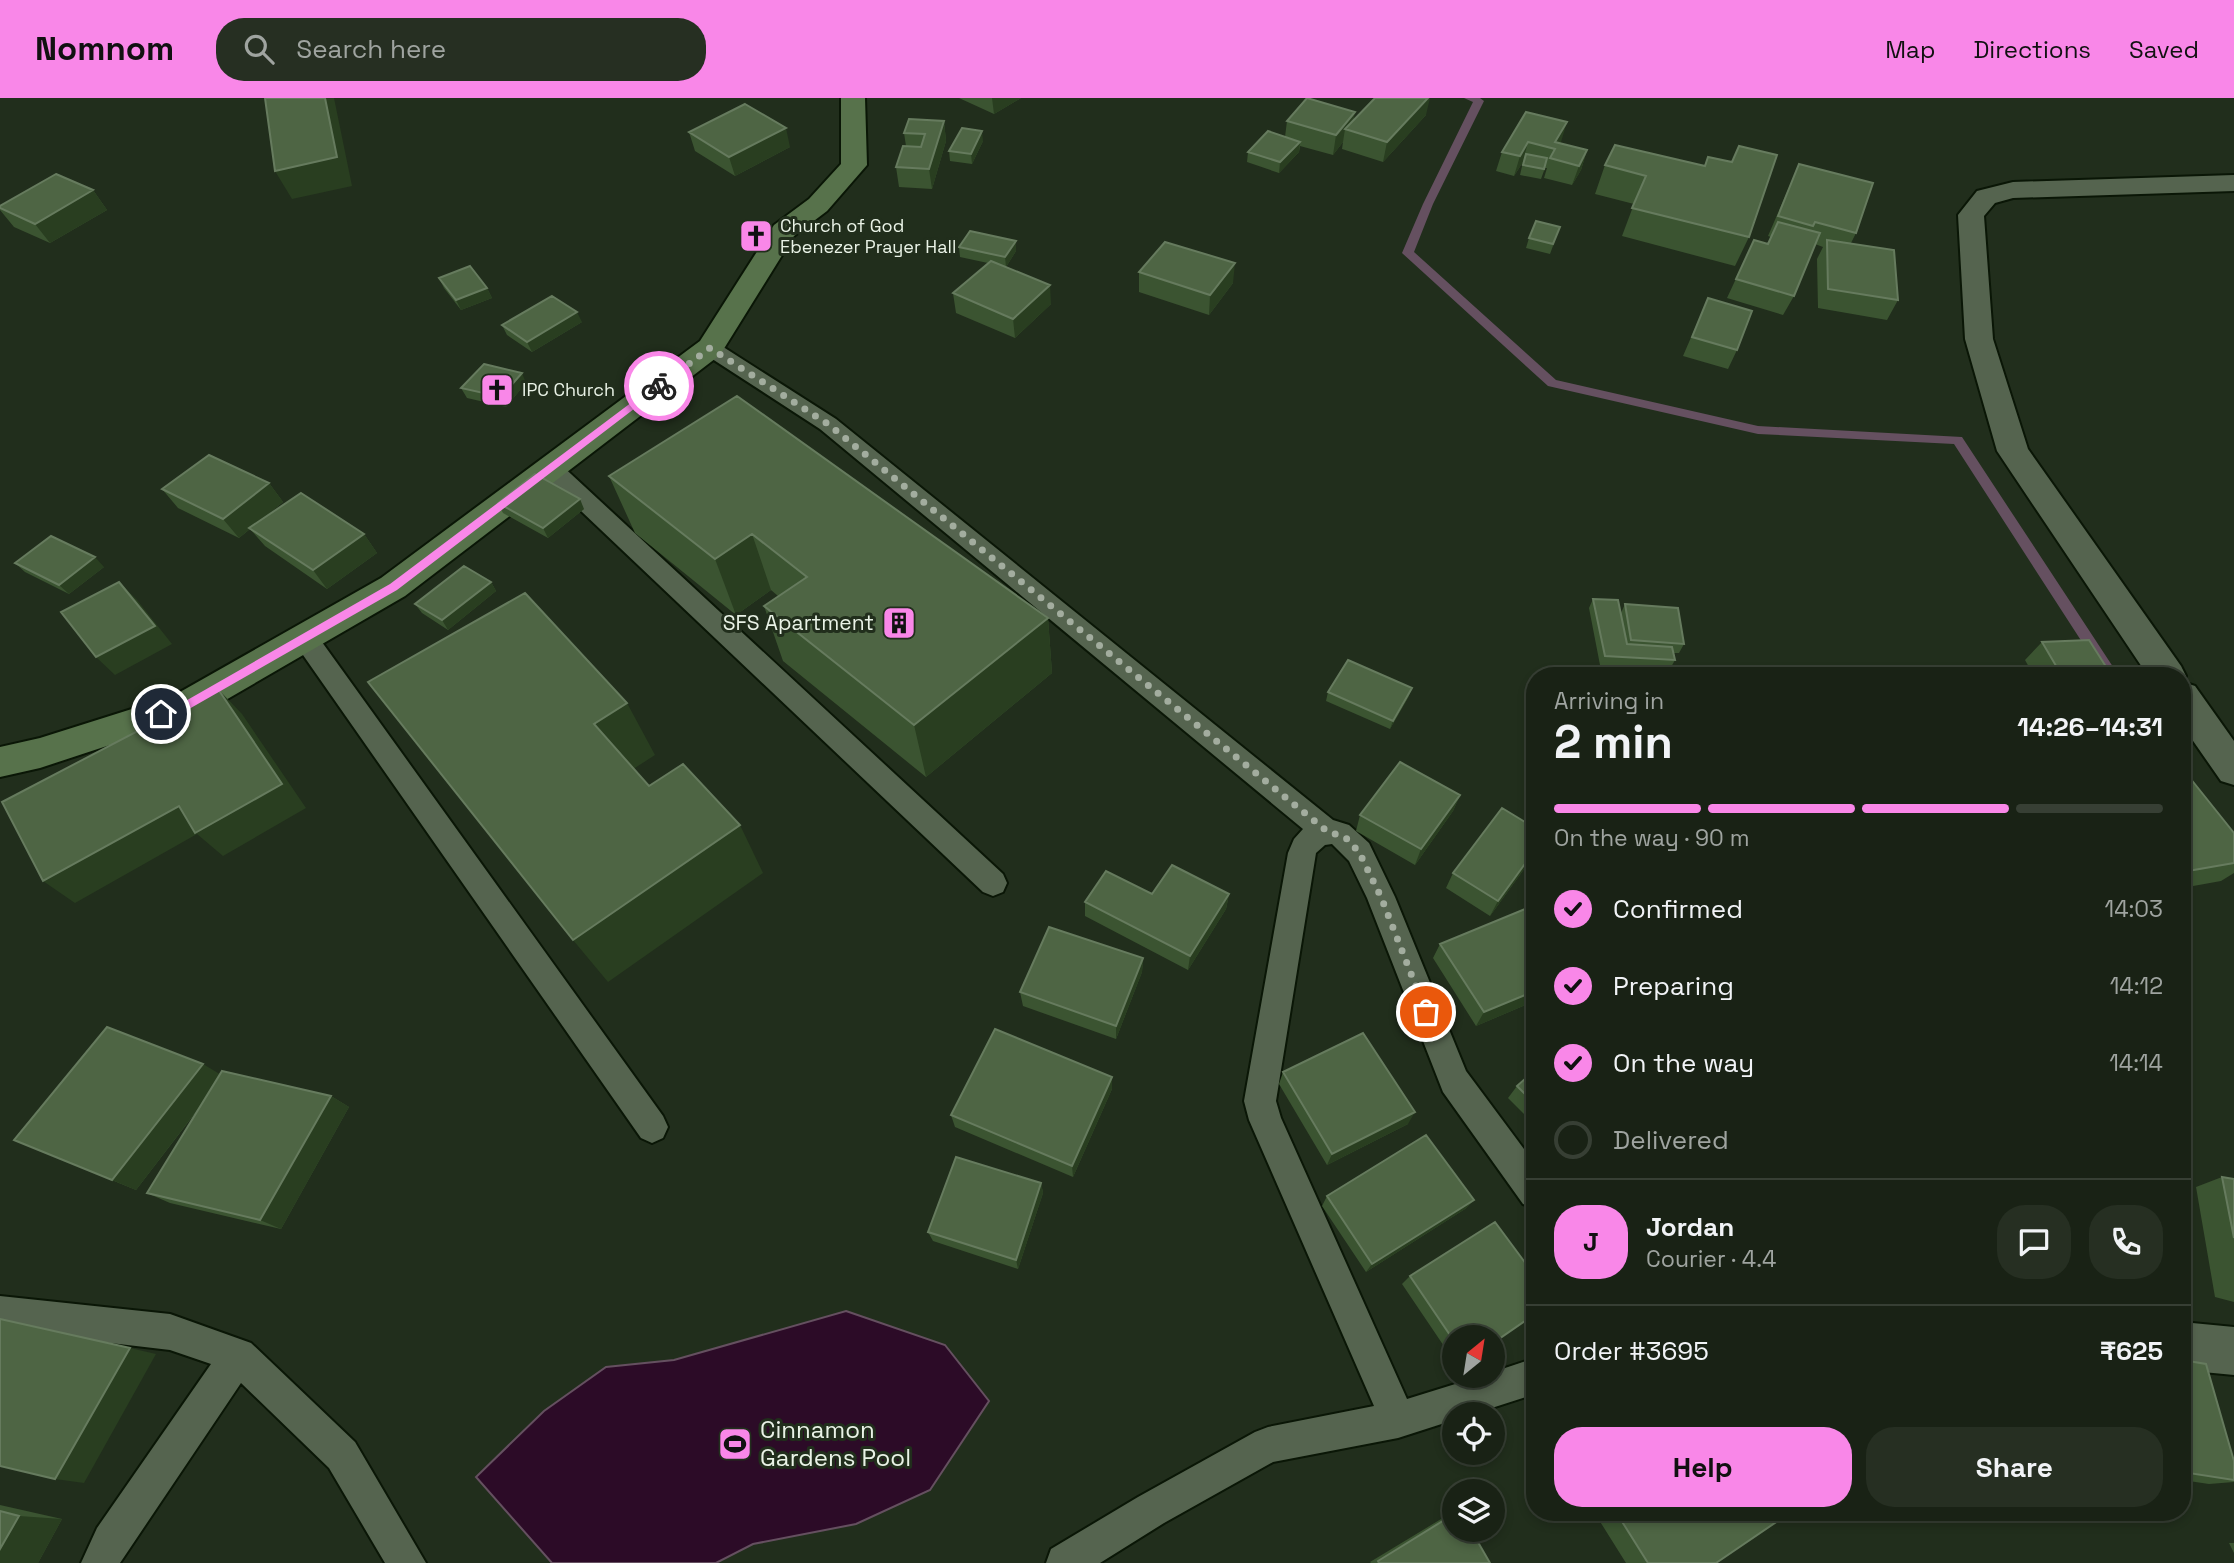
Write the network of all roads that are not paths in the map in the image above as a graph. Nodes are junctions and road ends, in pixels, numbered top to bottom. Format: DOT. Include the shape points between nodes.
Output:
graph roads {
  1 [pos="853,98"];
  2 [pos="2234,183"];
  3 [pos="710,348"];
  4 [pos="550,468"];
  5 [pos="304,638"];
  6 [pos="2162,667"];
  7 [pos="2191,709"];
  8 [pos="0,762"];
  9 [pos="2234,770"];
  10 [pos="1328,832"];
  11 [pos="993,883"];
  12 [pos="652,1126"];
  13 [pos="1526,1180"];
  14 [pos="0,1313"];
  15 [pos="2191,1347"];
  16 [pos="2234,1350"];
  17 [pos="238,1356"];
  18 [pos="1526,1379"];
  19 [pos="1398,1420"];
  20 [pos="100,1563"];
  21 [pos="407,1563"];
  22 [pos="1065,1563"];
  1 -- 3 [label="street" via="854,165 818,205 784,231"];
  2 -- 6 [label="street" via="2013,190 1986,197 1971,215 1979,339 2013,451"];
  3 -- 4 [label="street"];
  3 -- 10 [label="lane" via="828,424"];
  4 -- 5 [label="street" via="393,587"];
  4 -- 11 [label="lane"];
  5 -- 8 [label="street" via="186,706"];
  5 -- 12 [label="lane"];
  7 -- 9 [label="street"];
  10 -- 13 [label="lane" via="1345,837 1359,852 1454,1081"];
  10 -- 19 [label="lane" via="1304,845 1260,1101"];
  14 -- 17 [label="lane" via="170,1332"];
  15 -- 16 [label="street"];
  17 -- 20 [label="lane" via="110,1541"];
  17 -- 21 [label="lane" via="342,1455"];
  18 -- 19 [label="lane"];
  19 -- 22 [label="lane" via="1268,1445"];
}
